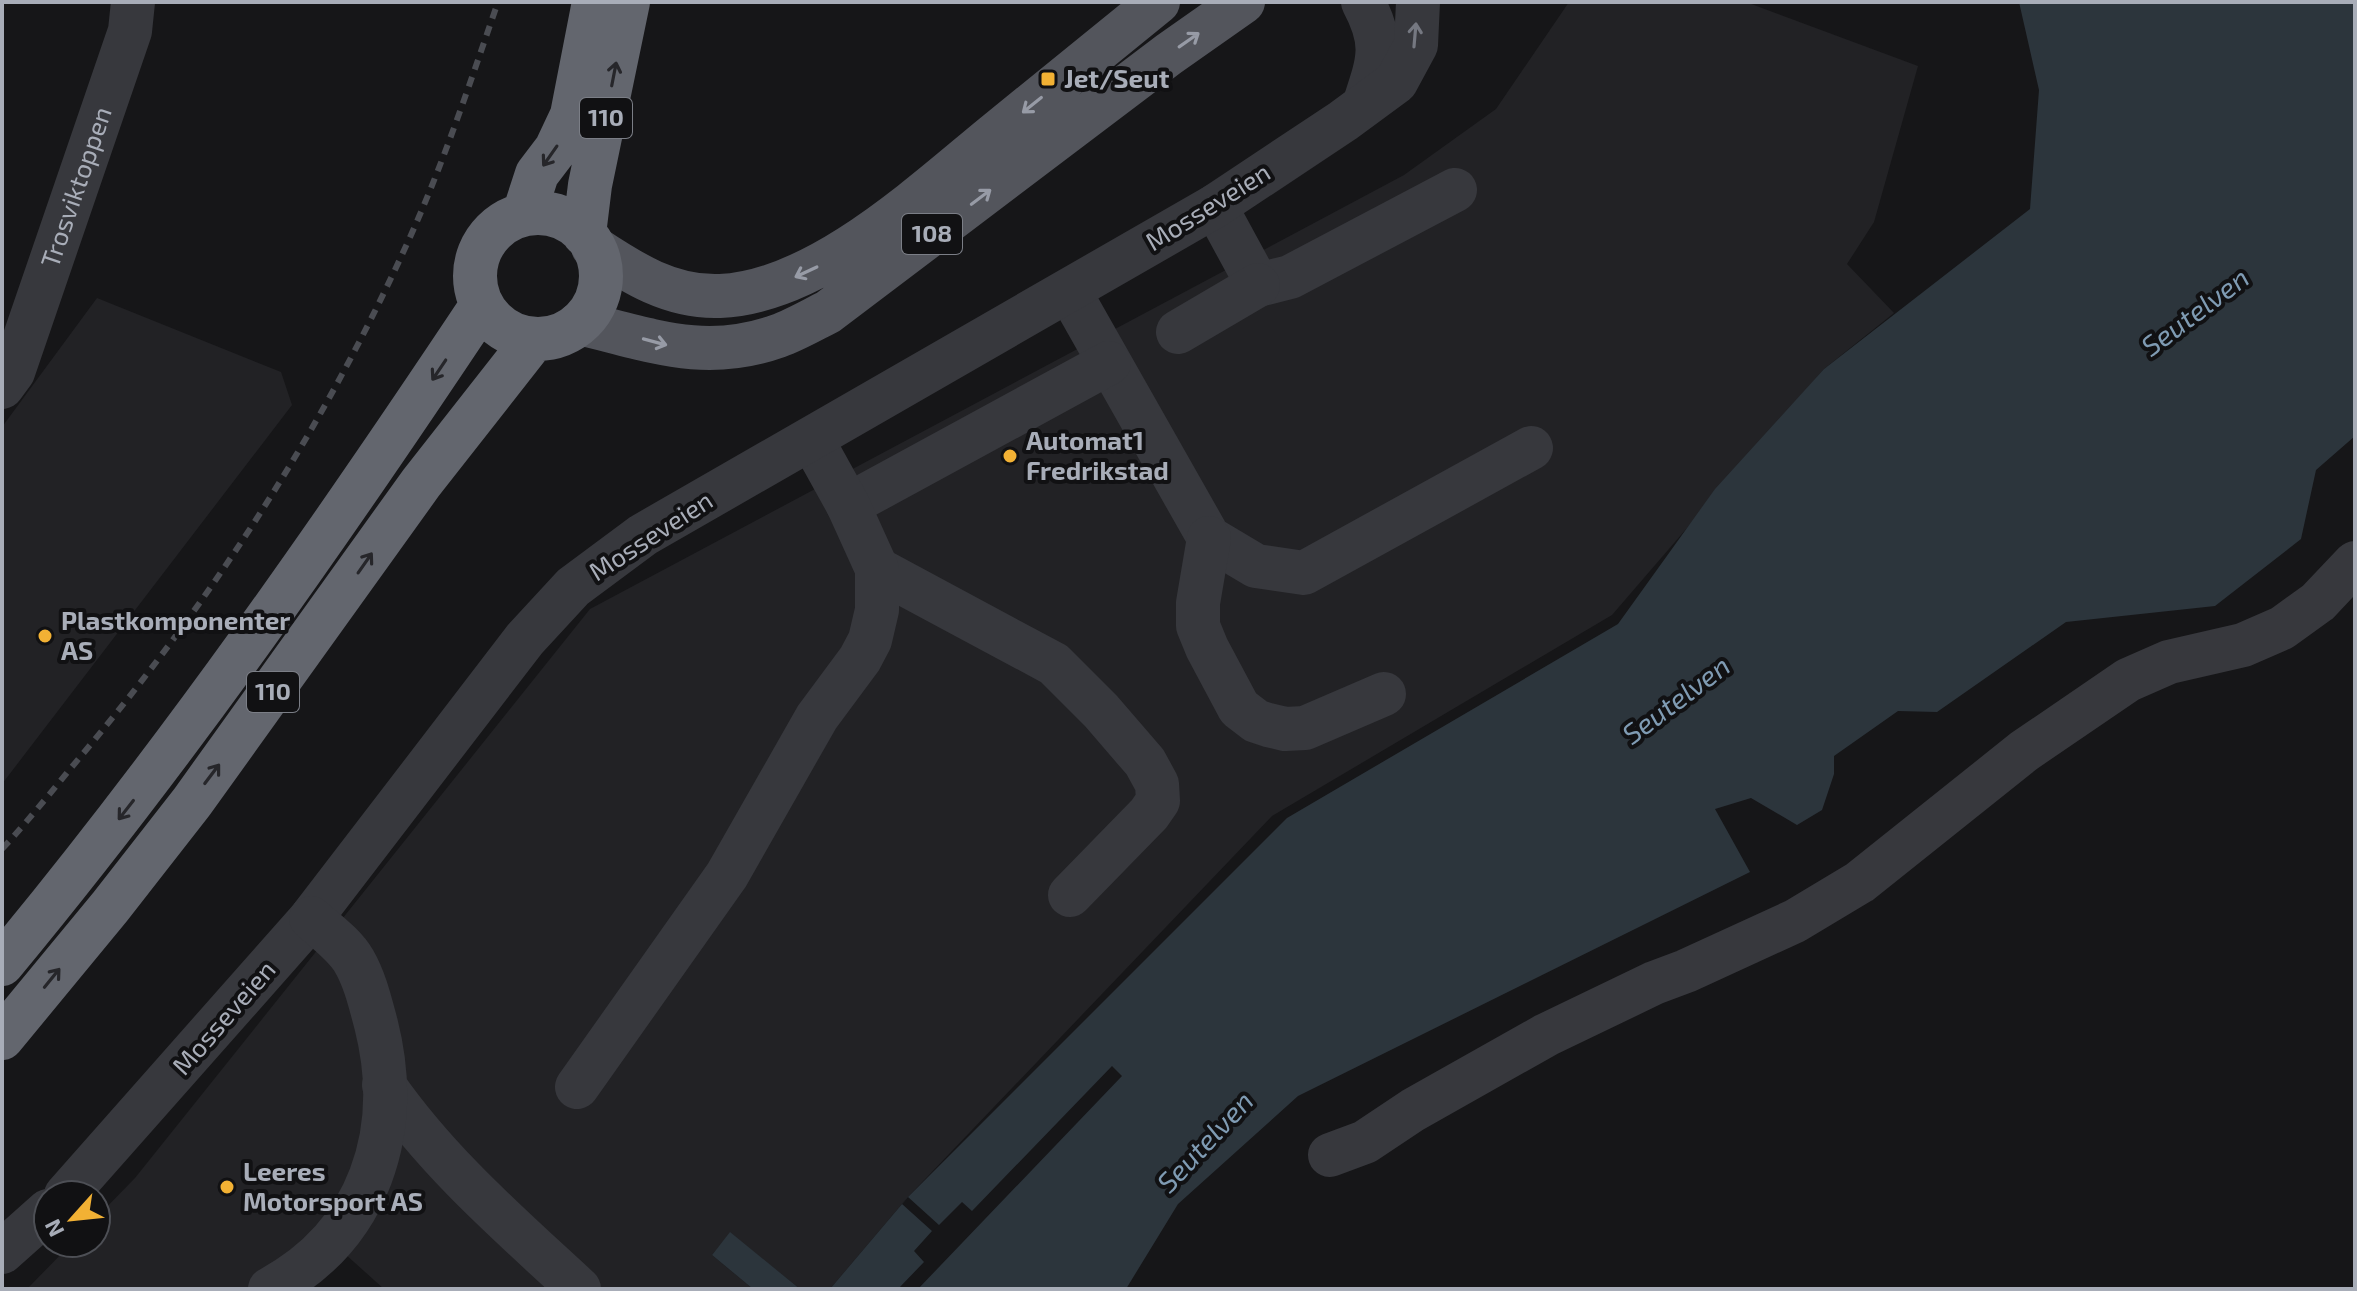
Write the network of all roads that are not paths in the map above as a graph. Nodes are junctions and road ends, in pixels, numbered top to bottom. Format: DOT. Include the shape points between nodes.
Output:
graph roads {
  1 [pos="133,2"];
  2 [pos="594,2"];
  3 [pos="628,2"];
  4 [pos="1158,2"];
  5 [pos="1243,2"];
  6 [pos="1363,2"];
  7 [pos="1418,2"];
  8 [pos="1365,102"];
  9 [pos="1455,190"];
  10 [pos="1215,206"];
  11 [pos="524,214"];
  12 [pos="589,240"];
  13 [pos="1258,285"];
  14 [pos="1069,291"];
  15 [pos="482,305"];
  16 [pos="580,323"];
  17 [pos="1178,332"];
  18 [pos="534,339"];
  19 [pos="1109,363"];
  20 [pos="6,374"];
  21 [pos="812,440"];
  22 [pos="1531,448"];
  23 [pos="848,505"];
  24 [pos="1209,538"];
  25 [pos="2355,563"];
  26 [pos="877,569"];
  27 [pos="1384,694"];
  28 [pos="1070,895"];
  29 [pos="311,918"];
  30 [pos="2,964"];
  31 [pos="2,1038"];
  32 [pos="384,1085"];
  33 [pos="577,1087"];
  34 [pos="1330,1155"];
  35 [pos="80,1179"];
  36 [pos="32,1225"];
  37 [pos="2,1252"];
  38 [pos="270,1289"];
  39 [pos="579,1289"];
  1 -- 20 [label="street, Trosviktoppen" via="130,31"];
  2 -- 11 [label="highway, 110, one-way" via="572,115 537,174"];
  12 -- 3 [label="highway, 110, one-way" via="590,185"];
  4 -- 12 [label="main road, 108, one-way" via="924,193 819,266 774,286 720,296 672,291 631,273"];
  16 -- 5 [label="main road, 108, one-way" via="677,347 721,349 778,336 828,312"];
  6 -- 8 [label="street" via="1374,24 1379,60"];
  8 -- 7 [label="street, Mosseveien, one-way" via="1396,82 1416,45"];
  8 -- 10 [label="street, Mosseveien"];
  9 -- 13 [label="street" via="1290,277"];
  10 -- 13 [label="street"];
  10 -- 14 [label="street, Mosseveien"];
  11 -- 12 [label="highway" via="556,216"];
  11 -- 15 [label="highway" via="495,230 478,257 475,282"];
  12 -- 16 [label="highway, 110" via="600,279"];
  13 -- 17 [label="street"];
  14 -- 19 [label="street"];
  14 -- 21 [label="street, Mosseveien"];
  15 -- 18 [label="highway" via="504,329"];
  15 -- 30 [label="highway, 110, one-way" via="216,690"];
  16 -- 18 [label="highway"];
  31 -- 18 [label="highway, 110, one-way" via="192,802 421,483"];
  19 -- 23 [label="street"];
  19 -- 24 [label="street"];
  21 -- 23 [label="street"];
  21 -- 29 [label="street, Mosseveien" via="643,535 573,587 525,639"];
  22 -- 24 [label="street" via="1304,573 1256,566"];
  23 -- 26 [label="street"];
  24 -- 27 [label="street" via="1198,626 1239,708 1268,725 1305,728"];
  25 -- 34 [label="street" via="2318,602 2282,628 2128,680 2024,751 1860,882 1795,921 1546,1035 1365,1142"];
  26 -- 28 [label="street" via="1054,664 1145,762 1157,784 1158,801"];
  26 -- 33 [label="street" via="877,610 860,659 817,717 727,875"];
  29 -- 32 [label="street" via="359,971 383,1050"];
  29 -- 35 [label="street, Mosseveien"];
  32 -- 38 [label="street" via="383,1140 370,1184 312,1262"];
  32 -- 39 [label="street" via="437,1152"];
  36 -- 37 [label="street"];
}
